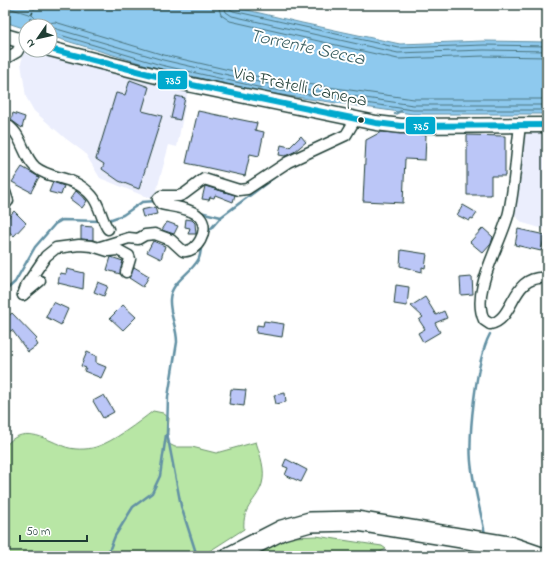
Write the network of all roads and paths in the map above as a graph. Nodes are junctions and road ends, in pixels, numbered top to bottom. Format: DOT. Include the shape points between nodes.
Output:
graph roads {
  1 [pos="36,5"];
  2 [pos="31,18"];
  3 [pos="5,36"];
  4 [pos="18,40"];
  5 [pos="18,51"];
  6 [pos="58,51"];
  7 [pos="5,59"];
  8 [pos="355,120"];
  9 [pos="5,124"];
  10 [pos="547,125"];
  11 [pos="520,126"];
  12 [pos="5,192"];
  13 [pos="5,204"];
  14 [pos="108,229"];
  15 [pos="100,247"];
  16 [pos="126,272"];
  17 [pos="547,278"];
  18 [pos="40,281"];
  19 [pos="232,556"];
  20 [pos="538,556"];
  1 -- 2 [label="path"];
  3 -- 4 [label="main road"];
  5 -- 7 [label="street"];
  6 -- 8 [label="main road, Via Fratelli Canepa" via="192,85"];
  8 -- 11 [label="main road, Via Fratelli Canepa" via="400,126"];
  8 -- 15 [label="street" via="346,135 288,162 247,189 239,190 204,179 179,196 161,196 158,199 161,204 201,218 203,228 199,244 194,249 183,251 171,240 156,234 138,239 129,238"];
  9 -- 14 [label="street" via="16,133 34,166 44,172 73,181 92,196"];
  10 -- 11 [label="main road, Via Fratelli Canepa"];
  11 -- 17 [label="street" via="510,210 486,274 480,300 484,320 490,324 499,321 517,291 529,280"];
  12 -- 13 [label="street" via="8,201"];
  15 -- 16 [label="street" via="108,251 118,250 129,256"];
  15 -- 18 [label="street" via="79,244 52,250 27,284 23,295"];
  19 -- 20 [label="highway" via="282,530 310,522 357,521 509,546"];
}
